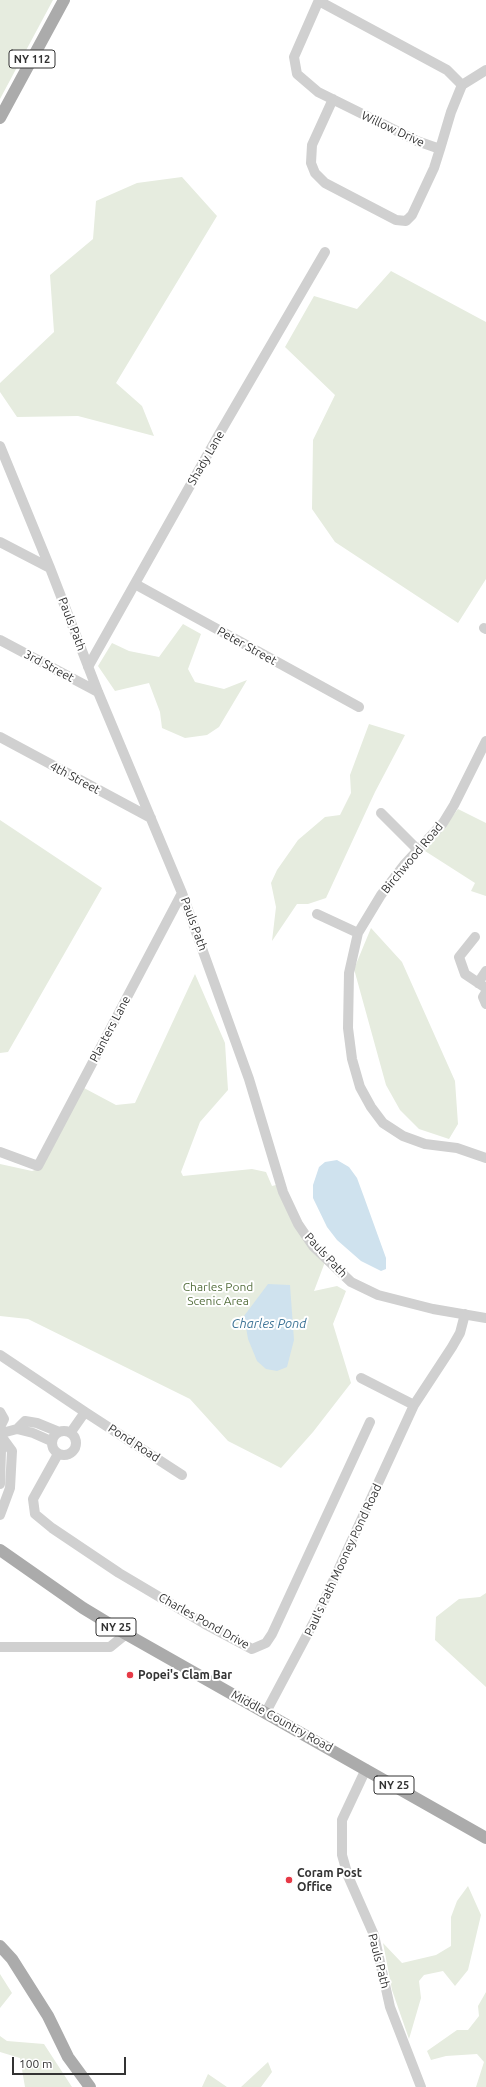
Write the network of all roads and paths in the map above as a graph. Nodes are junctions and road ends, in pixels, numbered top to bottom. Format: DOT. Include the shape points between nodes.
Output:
graph roads {
  1 [pos="64,0"];
  2 [pos="319,0"];
  3 [pos="486,70"];
  4 [pos="462,85"];
  5 [pos="333,99"];
  6 [pos="0,118"];
  7 [pos="440,149"];
  8 [pos="325,252"];
  9 [pos="0,446"];
  10 [pos="0,542"];
  11 [pos="50,568"];
  12 [pos="135,584"];
  13 [pos="0,640"];
  14 [pos="88,666"];
  15 [pos="98,692"];
  16 [pos="359,707"];
  17 [pos="0,738"];
  18 [pos="486,741"];
  19 [pos="482,758"];
  20 [pos="381,813"];
  21 [pos="151,818"];
  22 [pos="418,850"];
  23 [pos="182,893"];
  24 [pos="317,914"];
  25 [pos="358,933"];
  26 [pos="475,937"];
  27 [pos="486,971"];
  28 [pos="482,985"];
  29 [pos="486,992"];
  30 [pos="486,1004"];
  31 [pos="0,1152"];
  32 [pos="486,1158"];
  33 [pos="465,1314"];
  34 [pos="486,1318"];
  35 [pos="0,1355"];
  36 [pos="362,1378"];
  37 [pos="414,1405"];
  38 [pos="0,1412"];
  39 [pos="85,1412"];
  40 [pos="370,1422"];
  41 [pos="17,1429"];
  42 [pos="2,1432"];
  43 [pos="59,1432"];
  44 [pos="71,1432"];
  45 [pos="51,1441"];
  46 [pos="58,1454"];
  47 [pos="182,1475"];
  48 [pos="0,1484"];
  49 [pos="0,1515"];
  50 [pos="0,1550"];
  51 [pos="126,1634"];
  52 [pos="0,1647"];
  53 [pos="266,1712"];
  54 [pos="366,1769"];
  55 [pos="486,1838"];
  56 [pos="0,1946"];
  57 [pos="90,2087"];
  58 [pos="421,2087"];
  1 -- 6 [label="main road, NY 112"];
  2 -- 4 [label="street, Willow Drive" via="447,70"];
  2 -- 5 [label="street, Willow Drive" via="294,57 297,74 318,92"];
  3 -- 4 [label="street"];
  4 -- 7 [label="street, Willow Drive"];
  5 -- 7 [label="street, Willow Drive" via="417,142"];
  5 -- 7 [label="street" via="312,145 311,163 315,173 325,183 396,220 406,222 412,216"];
  8 -- 12 [label="street, Shady Lane"];
  9 -- 11 [label="street, Pauls Path"];
  10 -- 11 [label="street"];
  11 -- 14 [label="street, Pauls Path"];
  12 -- 14 [label="street, Shady Lane"];
  12 -- 16 [label="street, Peter Street"];
  13 -- 15 [label="street, 3rd Street"];
  14 -- 15 [label="street, Pauls Path"];
  15 -- 21 [label="street, Pauls Path"];
  17 -- 21 [label="street, 4th Street"];
  18 -- 19 [label="street, Birchwood Road"];
  19 -- 22 [label="street, Birchwood Road" via="442,823"];
  20 -- 22 [label="street"];
  21 -- 23 [label="street, Pauls Path"];
  22 -- 25 [label="street, Birchwood Road" via="381,895"];
  23 -- 31 [label="street, Planters Lane" via="38,1166"];
  23 -- 33 [label="street, Pauls Path" via="249,1079 283,1192 298,1224 313,1246 351,1282 378,1295"];
  24 -- 25 [label="street"];
  25 -- 32 [label="street, Birchwood Road" via="349,973 348,1028 352,1059 360,1087 371,1107 384,1123 403,1136 425,1144 457,1148"];
  26 -- 28 [label="street" via="459,957 465,974"];
  27 -- 28 [label="street"];
  29 -- 30 [label="street" via="483,997"];
  33 -- 34 [label="street, Pauls Path"];
  33 -- 37 [label="street, Paul's Path Mooney Pond Road" via="460,1333"];
  35 -- 39 [label="street, Pond Road"];
  36 -- 37 [label="street"];
  37 -- 53 [label="street, Paul's Path Mooney Pond Road" via="317,1616"];
  38 -- 42 [label="street" via="4,1419"];
  39 -- 44 [label="street"];
  39 -- 47 [label="street, Pond Road"];
  40 -- 46 [label="street, Charles Pond Drive" via="272,1634 266,1643 252,1649 119,1573 34,1514 34,1499"];
  41 -- 42 [label="street"];
  41 -- 43 [label="street" via="25,1421"];
  41 -- 45 [label="street"];
  42 -- 48 [label="street"];
  42 -- 49 [label="street" via="12,1451 10,1488"];
  43 -- 44 [label="street"];
  43 -- 45 [label="street"];
  44 -- 46 [label="street" via="76,1448 73,1454"];
  45 -- 46 [label="street"];
  50 -- 51 [label="main road, Middle Country Road / NY 25"];
  51 -- 52 [label="street" via="110,1647"];
  51 -- 53 [label="main road, Middle Country Road / NY 25"];
  53 -- 54 [label="main road, Middle Country Road / NY 25"];
  54 -- 55 [label="main road, Middle Country Road / NY 25"];
  54 -- 58 [label="street, Pauls Path" via="342,1820 342,1855 348,1876 374,1935 390,2007"];
  56 -- 57 [label="main road" via="12,1959 48,2016 68,2057"];
}
